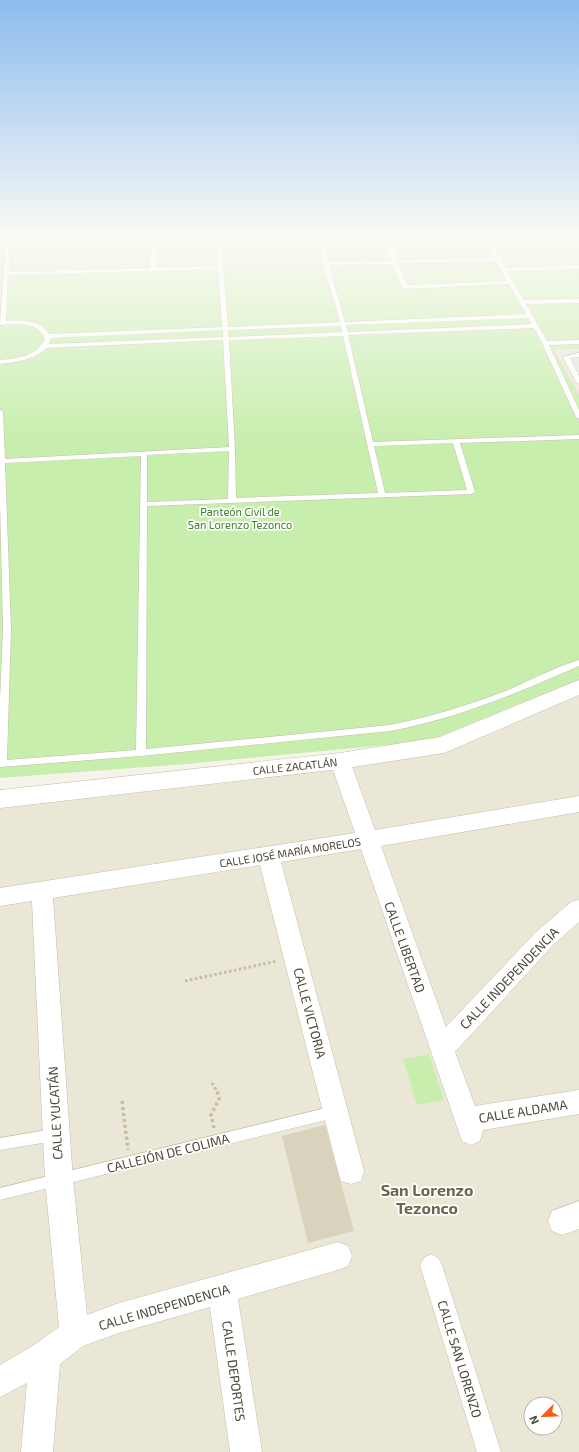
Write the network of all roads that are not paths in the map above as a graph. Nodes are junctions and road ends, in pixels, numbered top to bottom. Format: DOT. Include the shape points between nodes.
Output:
graph roads {
  1 [pos="3,306"];
  2 [pos="222,306"];
  3 [pos="338,306"];
  4 [pos="524,306"];
  5 [pos="530,316"];
  6 [pos="2,323"];
  7 [pos="343,324"];
  8 [pos="535,326"];
  9 [pos="224,329"];
  10 [pos="344,333"];
  11 [pos="48,336"];
  12 [pos="226,338"];
  13 [pos="579,342"];
  14 [pos="545,343"];
  15 [pos="45,346"];
  16 [pos="579,355"];
  17 [pos="0,362"];
  18 [pos="579,382"];
  19 [pos="0,412"];
  20 [pos="579,417"];
  21 [pos="579,437"];
  22 [pos="456,441"];
  23 [pos="371,444"];
  24 [pos="232,449"];
  25 [pos="144,454"];
  26 [pos="3,461"];
  27 [pos="382,495"];
  28 [pos="232,500"];
  29 [pos="143,504"];
  30 [pos="3,538"];
  31 [pos="579,663"];
  32 [pos="579,687"];
  33 [pos="140,753"];
  34 [pos="340,761"];
  35 [pos="0,799"];
  36 [pos="579,804"];
  37 [pos="367,840"];
  38 [pos="268,855"];
  39 [pos="42,890"];
  40 [pos="0,897"];
  41 [pos="579,909"];
  42 [pos="441,1049"];
  43 [pos="579,1102"];
  44 [pos="335,1111"];
  45 [pos="469,1126"];
  46 [pos="56,1134"];
  47 [pos="0,1144"];
  48 [pos="351,1171"];
  49 [pos="59,1180"];
  50 [pos="0,1194"];
  51 [pos="338,1256"];
  52 [pos="431,1265"];
  53 [pos="222,1290"];
  54 [pos="74,1334"];
  55 [pos="45,1356"];
  56 [pos="0,1382"];
  57 [pos="37,1452"];
  58 [pos="246,1452"];
  59 [pos="489,1452"];
  1 -- 6 [label="lane"];
  2 -- 9 [label="lane"];
  3 -- 7 [label="lane"];
  4 -- 5 [label="lane"];
  5 -- 7 [label="lane"];
  5 -- 8 [label="lane"];
  6 -- 11 [label="lane" via="19,322 32,325"];
  7 -- 9 [label="lane"];
  7 -- 10 [label="lane"];
  8 -- 10 [label="lane"];
  8 -- 14 [label="lane"];
  9 -- 11 [label="lane"];
  9 -- 12 [label="lane"];
  10 -- 12 [label="lane"];
  10 -- 23 [label="lane"];
  11 -- 15 [label="lane"];
  12 -- 15 [label="lane"];
  12 -- 24 [label="lane"];
  13 -- 14 [label="lane"];
  14 -- 20 [label="lane"];
  15 -- 17 [label="lane" via="30,356"];
  16 -- 18 [label="lane" via="566,357"];
  19 -- 26 [label="lane"];
  21 -- 22 [label="lane"];
  22 -- 23 [label="lane"];
  22 -- 27 [label="lane" via="471,492"];
  23 -- 27 [label="lane"];
  24 -- 25 [label="lane"];
  24 -- 28 [label="lane"];
  25 -- 26 [label="lane"];
  25 -- 29 [label="lane"];
  26 -- 30 [label="lane"];
  27 -- 28 [label="lane"];
  28 -- 29 [label="lane"];
  29 -- 33 [label="lane"];
  30 -- 33 [label="lane" via="6,629 2,764"];
  31 -- 33 [label="lane" via="500,697 417,724"];
  32 -- 34 [label="street, CALLE ZACATLÁN" via="444,745"];
  34 -- 35 [label="street, CALLE ZACATLÁN"];
  34 -- 37 [label="street, CALLE LIBERTAD"];
  36 -- 37 [label="street, CALLE JOSÉ MARÍA MORELOS"];
  37 -- 38 [label="street, CALLE JOSÉ MARÍA MORELOS"];
  37 -- 42 [label="street, CALLE LIBERTAD"];
  38 -- 39 [label="street, CALLE JOSÉ MARÍA MORELOS"];
  38 -- 44 [label="street, CALLE VICTORIA"];
  39 -- 40 [label="street, CALLE JOSÉ MARÍA MORELOS"];
  39 -- 46 [label="street, CALLE YUCATÁN"];
  41 -- 42 [label="street, CALLE INDEPENDENCIA" via="544,939"];
  42 -- 45 [label="street, CALLE LIBERTAD"];
  43 -- 45 [label="street, CALLE ALDAMA"];
  44 -- 48 [label="street, CALLE VICTORIA"];
  44 -- 49 [label="lane, CALLEJÓN DE COLIMA"];
  46 -- 47 [label="lane"];
  46 -- 49 [label="street, CALLE YUCATÁN"];
  49 -- 50 [label="lane, CALLEJÓN DE COLIMA"];
  49 -- 54 [label="street, CALLE YUCATÁN"];
  51 -- 53 [label="street, CALLE INDEPENDENCIA"];
  52 -- 59 [label="street, CALLE SAN LORENZO"];
  53 -- 54 [label="street, CALLE INDEPENDENCIA" via="119,1318"];
  53 -- 58 [label="street, CALLE DEPORTES"];
  54 -- 55 [label="street, CALLE INDEPENDENCIA"];
  55 -- 56 [label="street, CALLE INDEPENDENCIA"];
  55 -- 57 [label="street"];
}
